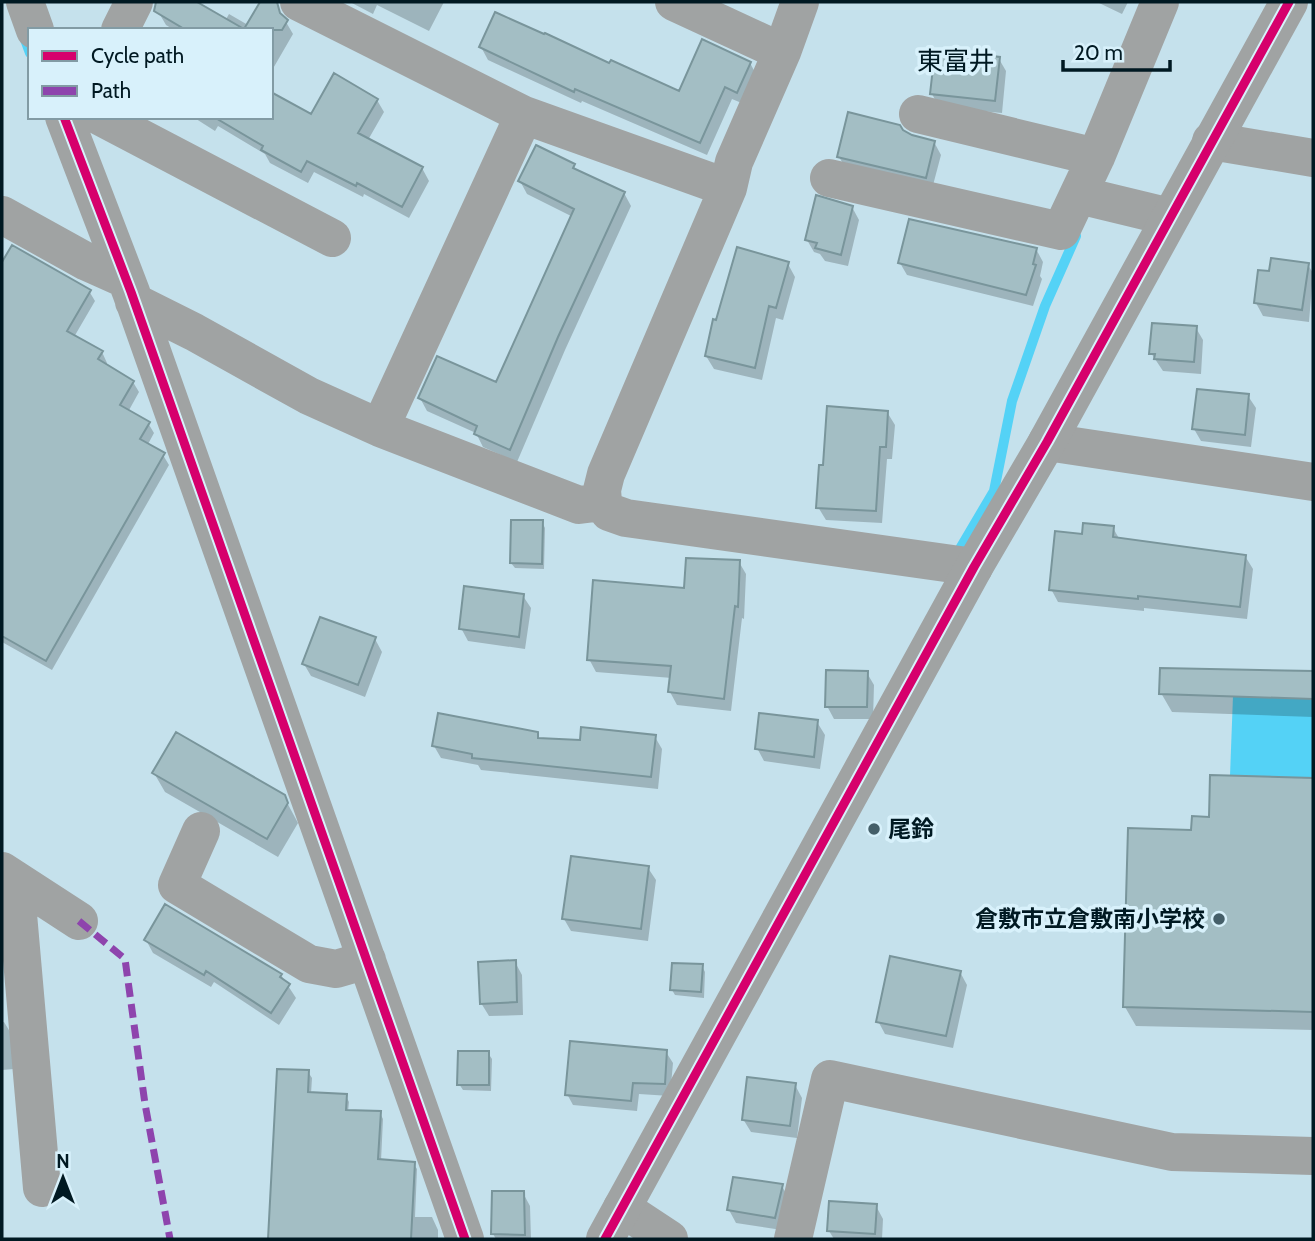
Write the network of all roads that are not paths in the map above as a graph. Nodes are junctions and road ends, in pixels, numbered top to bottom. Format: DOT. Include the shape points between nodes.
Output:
graph roads {
  1 [pos="25,2"];
  2 [pos="134,2"];
  3 [pos="299,2"];
  4 [pos="674,2"];
  5 [pos="800,2"];
  6 [pos="1160,2"];
  7 [pos="1289,2"];
  8 [pos="34,28"];
  9 [pos="121,28"];
  10 [pos="782,52"];
  11 [pos="918,114"];
  12 [pos="524,115"];
  13 [pos="66,119"];
  14 [pos="105,119"];
  15 [pos="1211,141"];
  16 [pos="1096,157"];
  17 [pos="1313,158"];
  18 [pos="829,178"];
  19 [pos="728,188"];
  20 [pos="1089,198"];
  21 [pos="2,215"];
  22 [pos="1170,217"];
  23 [pos="332,238"];
  24 [pos="130,290"];
  25 [pos="380,428"];
  26 [pos="1047,442"];
  27 [pos="1313,482"];
  28 [pos="603,502"];
  29 [pos="974,567"];
  30 [pos="201,831"];
  31 [pos="8,875"];
  32 [pos="79,921"];
  33 [pos="359,963"];
  34 [pos="1313,1156"];
  35 [pos="42,1188"];
  36 [pos="614,1224"];
  37 [pos="465,1239"];
  38 [pos="669,1239"];
  39 [pos="793,1239"];
  1 -- 8 [label="street"];
  2 -- 9 [label="street"];
  3 -- 12 [label="street"];
  4 -- 10 [label="street"];
  5 -- 10 [label="street"];
  6 -- 16 [label="street"];
  7 -- 15 [label="street"];
  10 -- 19 [label="street" via="734,162"];
  11 -- 16 [label="street"];
  12 -- 19 [label="street"];
  12 -- 25 [label="street"];
  13 -- 24 [label="street"];
  14 -- 23 [label="street"];
  15 -- 17 [label="street"];
  15 -- 22 [label="street"];
  16 -- 20 [label="street"];
  18 -- 20 [label="street" via="1061,232"];
  19 -- 28 [label="street" via="606,474"];
  20 -- 22 [label="street"];
  21 -- 24 [label="street"];
  22 -- 26 [label="street"];
  24 -- 25 [label="street" via="194,332 309,396"];
  24 -- 33 [label="street"];
  25 -- 28 [label="street" via="579,505"];
  26 -- 27 [label="street"];
  26 -- 29 [label="street"];
  28 -- 29 [label="street" via="609,512 626,518"];
  29 -- 36 [label="street"];
  30 -- 33 [label="street" via="177,885 309,964 336,969"];
  31 -- 32 [label="street"];
  31 -- 35 [label="street"];
  33 -- 37 [label="street"];
  34 -- 39 [label="street" via="1172,1152 830,1079"];
  36 -- 38 [label="street"];
}
